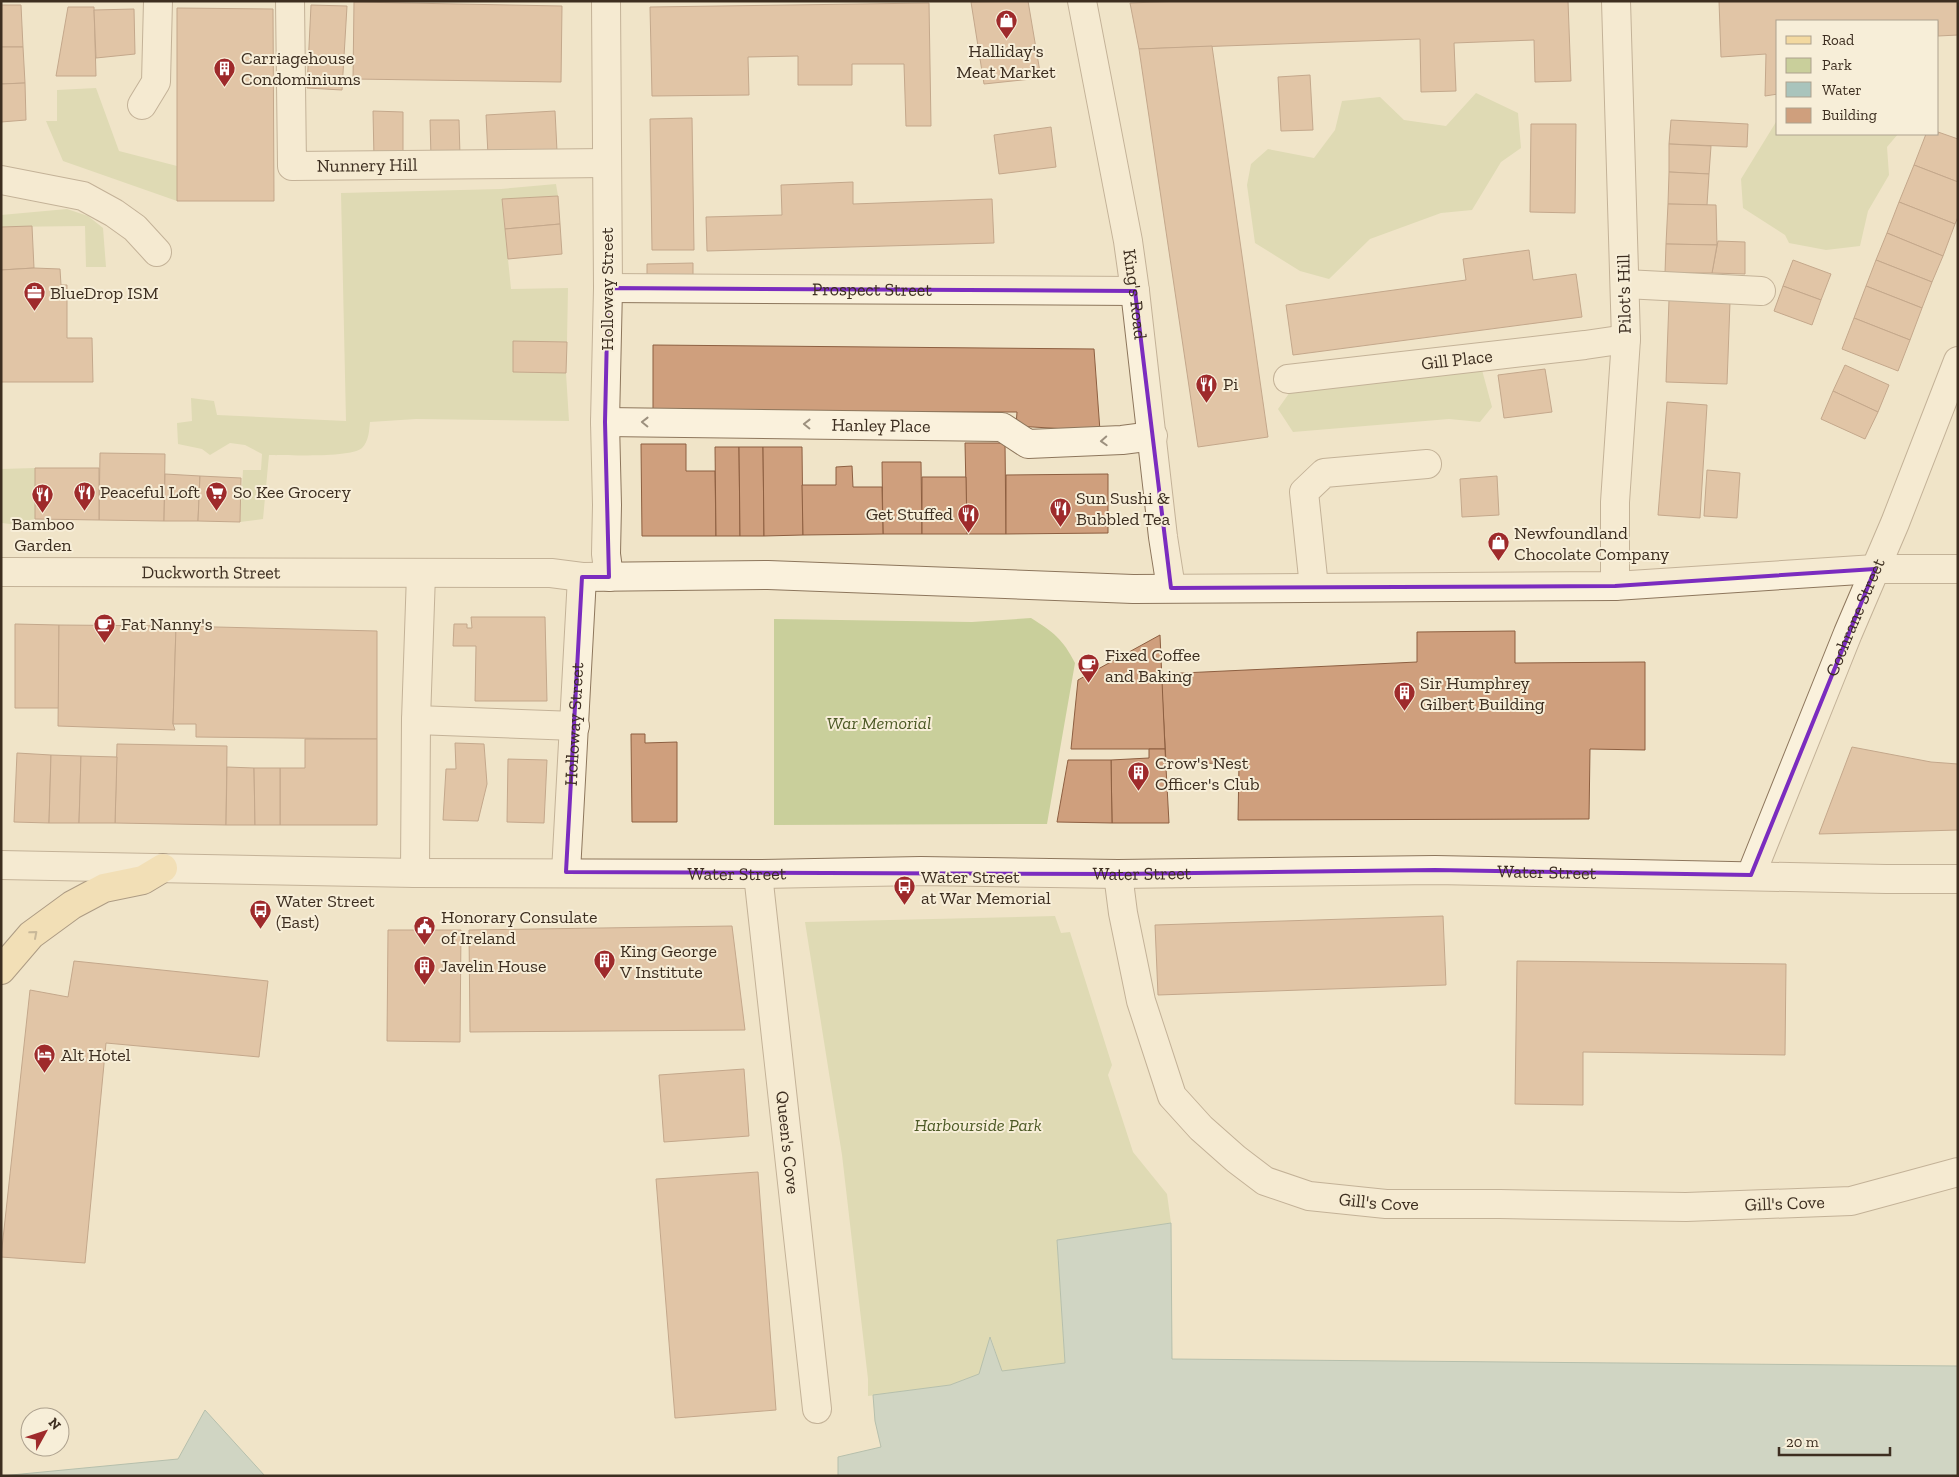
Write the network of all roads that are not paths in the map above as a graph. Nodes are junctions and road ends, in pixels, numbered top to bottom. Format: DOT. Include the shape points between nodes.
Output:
graph roads {
  1 [pos="158,1"];
  2 [pos="290,1"];
  3 [pos="606,1"];
  4 [pos="1082,1"];
  5 [pos="1616,1"];
  6 [pos="142,105"];
  7 [pos="607,163"];
  8 [pos="1,180"];
  9 [pos="157,252"];
  10 [pos="1625,284"];
  11 [pos="608,288"];
  12 [pos="1135,291"];
  13 [pos="1761,291"];
  14 [pos="1626,339"];
  15 [pos="1958,361"];
  16 [pos="1288,379"];
  17 [pos="605,422"];
  18 [pos="1153,436"];
  19 [pos="1427,464"];
  20 [pos="1875,569"];
  21 [pos="1958,569"];
  22 [pos="1,572"];
  23 [pos="421,574"];
  24 [pos="609,577"];
  25 [pos="582,578"];
  26 [pos="1615,586"];
  27 [pos="1314,587"];
  28 [pos="1171,588"];
  29 [pos="416,720"];
  30 [pos="574,726"];
  31 [pos="1,865"];
  32 [pos="163,868"];
  33 [pos="566,872"];
  34 [pos="415,873"];
  35 [pos="758,874"];
  36 [pos="1118,874"];
  37 [pos="1751,875"];
  38 [pos="1958,879"];
  39 [pos="1,970"];
  40 [pos="1958,1172"];
  41 [pos="817,1410"];
  1 -- 6 [label="street" via="156,82"];
  2 -- 7 [label="street, Nunnery Hill" via="292,166"];
  3 -- 7 [label="street, Holloway Street"];
  4 -- 12 [label="street, King's Road"];
  5 -- 10 [label="street, Pilot's Hill"];
  7 -- 11 [label="street, Holloway Street"];
  8 -- 9 [label="street" via="83,196 135,228"];
  10 -- 13 [label="street"];
  10 -- 14 [label="street, Pilot's Hill"];
  11 -- 12 [label="street, Prospect Street"];
  11 -- 17 [label="street, Holloway Street"];
  12 -- 18 [label="street, King's Road"];
  14 -- 16 [label="street, Gill Place"];
  14 -- 26 [label="street, Pilot's Hill" via="1615,502"];
  15 -- 20 [label="street, Cochrane Street"];
  18 -- 17 [label="street, Hanley Place, one-way" via="1028,444 1002,427"];
  17 -- 24 [label="street, Holloway Street"];
  18 -- 28 [label="street, King's Road"];
  19 -- 27 [label="street" via="1324,473 1304,492"];
  20 -- 21 [label="street, Duckworth Street"];
  20 -- 26 [label="street, Duckworth Street"];
  20 -- 37 [label="street, Cochrane Street"];
  22 -- 23 [label="street, Duckworth Street"];
  23 -- 25 [label="street, Duckworth Street" via="551,573"];
  23 -- 29 [label="street"];
  24 -- 25 [label="street, Duckworth Street"];
  24 -- 28 [label="street, Duckworth Street" via="768,575"];
  25 -- 30 [label="street, Holloway Street"];
  26 -- 27 [label="street, Duckworth Street"];
  27 -- 28 [label="street, Duckworth Street"];
  29 -- 30 [label="street"];
  29 -- 34 [label="street"];
  30 -- 33 [label="street, Holloway Street"];
  31 -- 32 [label="street, Water Street"];
  32 -- 34 [label="street, Water Street"];
  39 -- 32 [label="main road, one-way" via="31,935 72,905 104,888 143,880"];
  33 -- 34 [label="street, Water Street"];
  33 -- 35 [label="street, Water Street"];
  35 -- 36 [label="street, Water Street" via="966,871"];
  35 -- 41 [label="street, Queen's Cove"];
  36 -- 37 [label="street, Water Street" via="1436,870"];
  36 -- 40 [label="street, Gill's Cove" via="1141,1001 1172,1096 1201,1128 1265,1181 1309,1196 1386,1204 1686,1207 1851,1201"];
  37 -- 38 [label="street, Water Street"];
}
